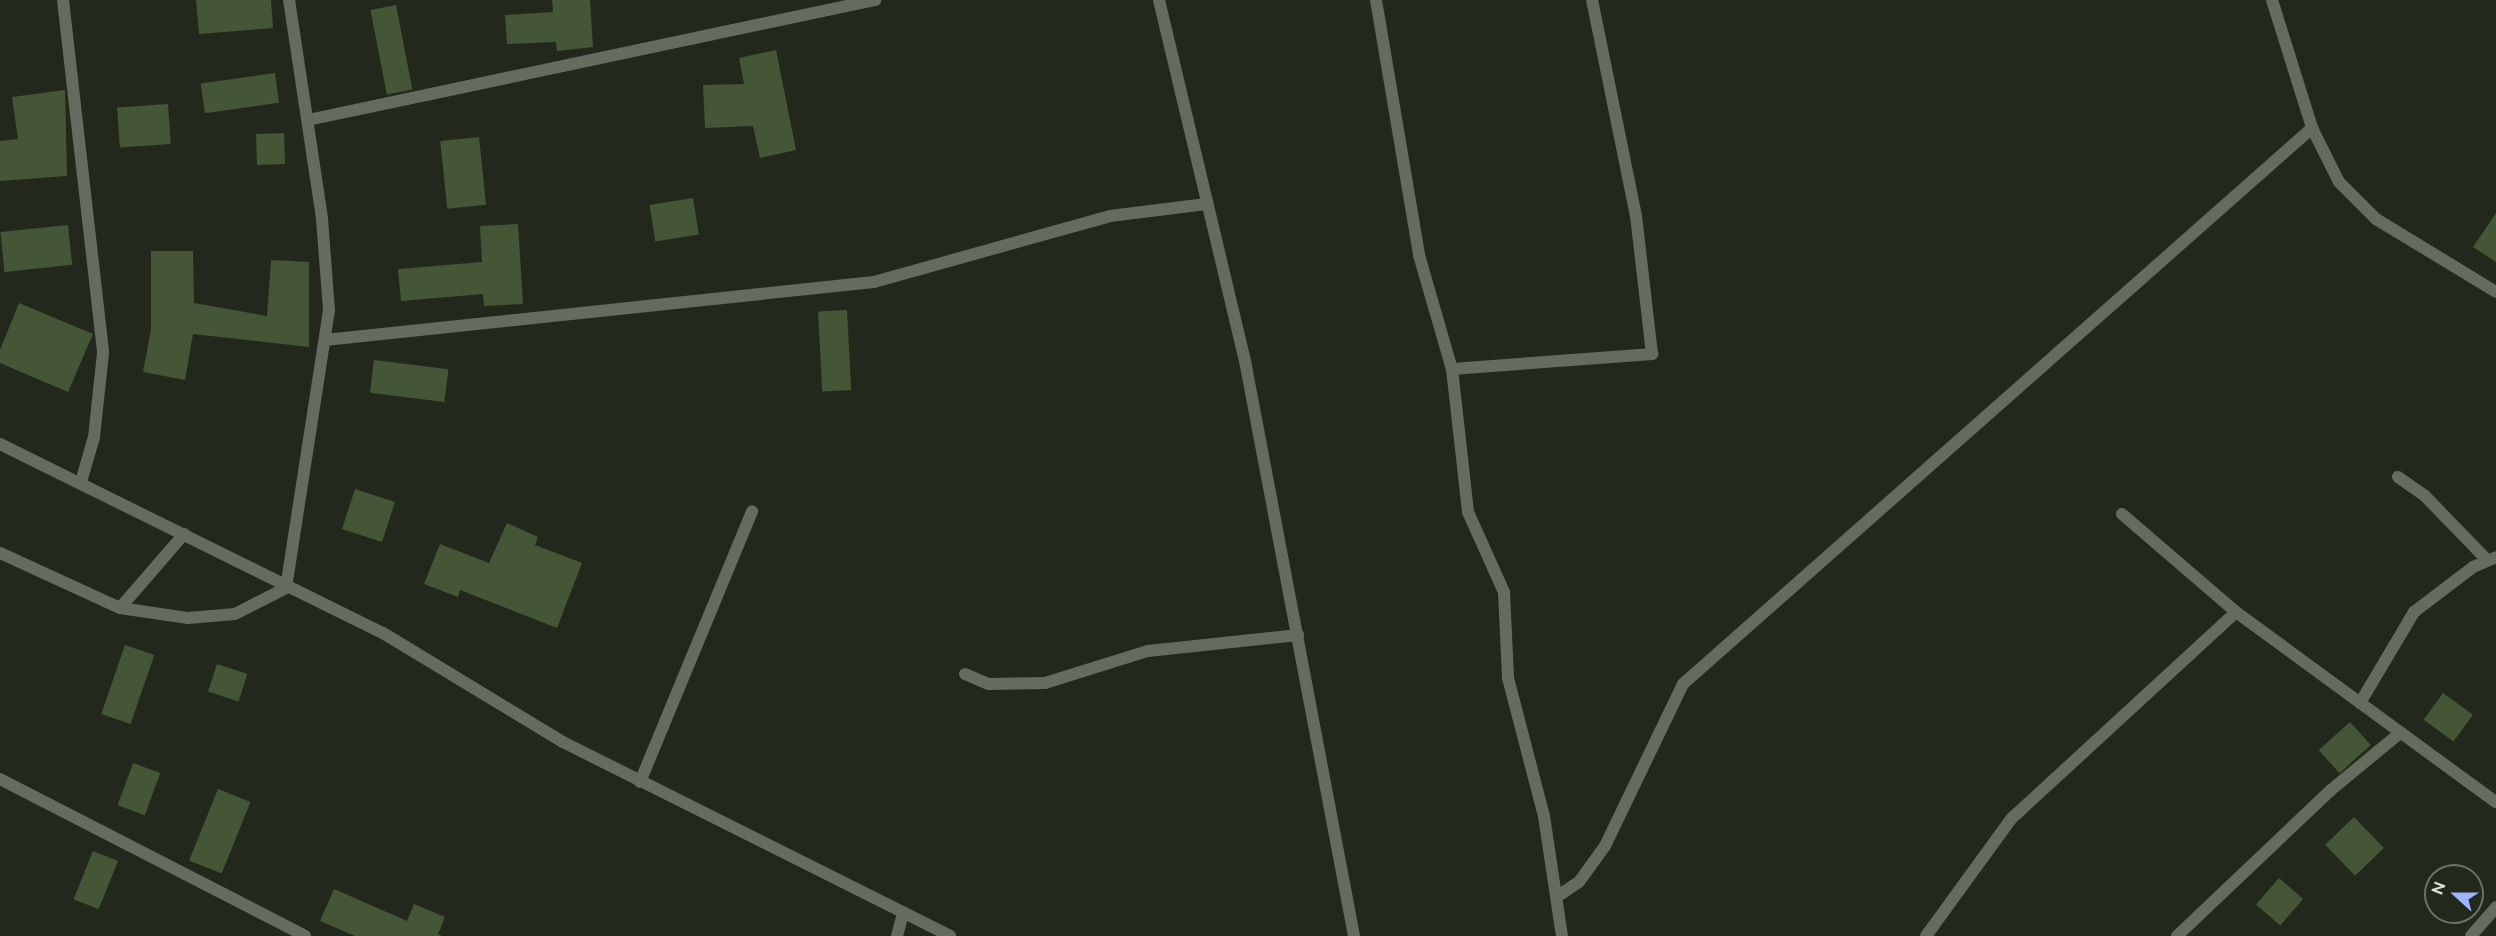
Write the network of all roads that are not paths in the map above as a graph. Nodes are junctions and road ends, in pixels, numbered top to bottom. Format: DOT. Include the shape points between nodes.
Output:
graph roads {
  1 [pos="63,0"];
  2 [pos="289,0"];
  3 [pos="875,0"];
  4 [pos="1159,0"];
  5 [pos="1376,0"];
  6 [pos="1592,0"];
  7 [pos="2272,0"];
  8 [pos="308,120"];
  9 [pos="2312,128"];
  10 [pos="1206,204"];
  11 [pos="2496,292"];
  12 [pos="325,340"];
  13 [pos="1452,369"];
  14 [pos="0,444"];
  15 [pos="2398,477"];
  16 [pos="81,482"];
  17 [pos="752,511"];
  18 [pos="2122,514"];
  19 [pos="184,534"];
  20 [pos="0,553"];
  21 [pos="2491,558"];
  22 [pos="286,588"];
  23 [pos="120,608"];
  24 [pos="2236,612"];
  25 [pos="1298,635"];
  26 [pos="965,674"];
  27 [pos="2360,704"];
  28 [pos="2400,733"];
  29 [pos="0,779"];
  30 [pos="640,782"];
  31 [pos="2496,802"];
  32 [pos="1558,896"];
  33 [pos="2496,907"];
  34 [pos="903,913"];
  35 [pos="305,936"];
  36 [pos="897,936"];
  37 [pos="950,936"];
  38 [pos="1354,936"];
  39 [pos="1562,936"];
  40 [pos="1926,936"];
  41 [pos="2177,936"];
  42 [pos="2471,936"];
  1 -- 16 [label="street" via="103,353 94,437"];
  2 -- 8 [label="street"];
  3 -- 8 [label="street"];
  4 -- 10 [label="street"];
  5 -- 13 [label="street" via="1419,255"];
  6 -- 13 [label="street" via="1636,216 1652,354"];
  7 -- 9 [label="street"];
  8 -- 12 [label="street" via="322,218 329,310"];
  9 -- 11 [label="street" via="2339,182 2360,205"];
  9 -- 32 [label="street" via="1683,684 1605,846 1580,882"];
  10 -- 12 [label="street" via="1110,216 874,282"];
  10 -- 25 [label="street" via="1246,366"];
  12 -- 22 [label="street"];
  13 -- 32 [label="street" via="1468,512 1502,583 1508,678 1544,816"];
  14 -- 16 [label="street"];
  15 -- 21 [label="street" via="2425,496"];
  16 -- 19 [label="street"];
  17 -- 30 [label="street"];
  18 -- 24 [label="street"];
  19 -- 22 [label="street"];
  19 -- 23 [label="street"];
  20 -- 23 [label="street"];
  21 -- 27 [label="street" via="2414,612"];
  22 -- 23 [label="street" via="235,614 215,618"];
  22 -- 30 [label="street" via="383,633"];
  24 -- 27 [label="street"];
  24 -- 40 [label="street" via="2012,819"];
  25 -- 26 [label="street" via="1148,651 1045,683 989,684"];
  25 -- 38 [label="street"];
  27 -- 28 [label="street"];
  28 -- 31 [label="street"];
  28 -- 41 [label="street" via="2331,790"];
  29 -- 35 [label="street"];
  30 -- 34 [label="street"];
  32 -- 39 [label="street"];
  33 -- 42 [label="street"];
  34 -- 36 [label="street"];
  34 -- 37 [label="street"];
}
